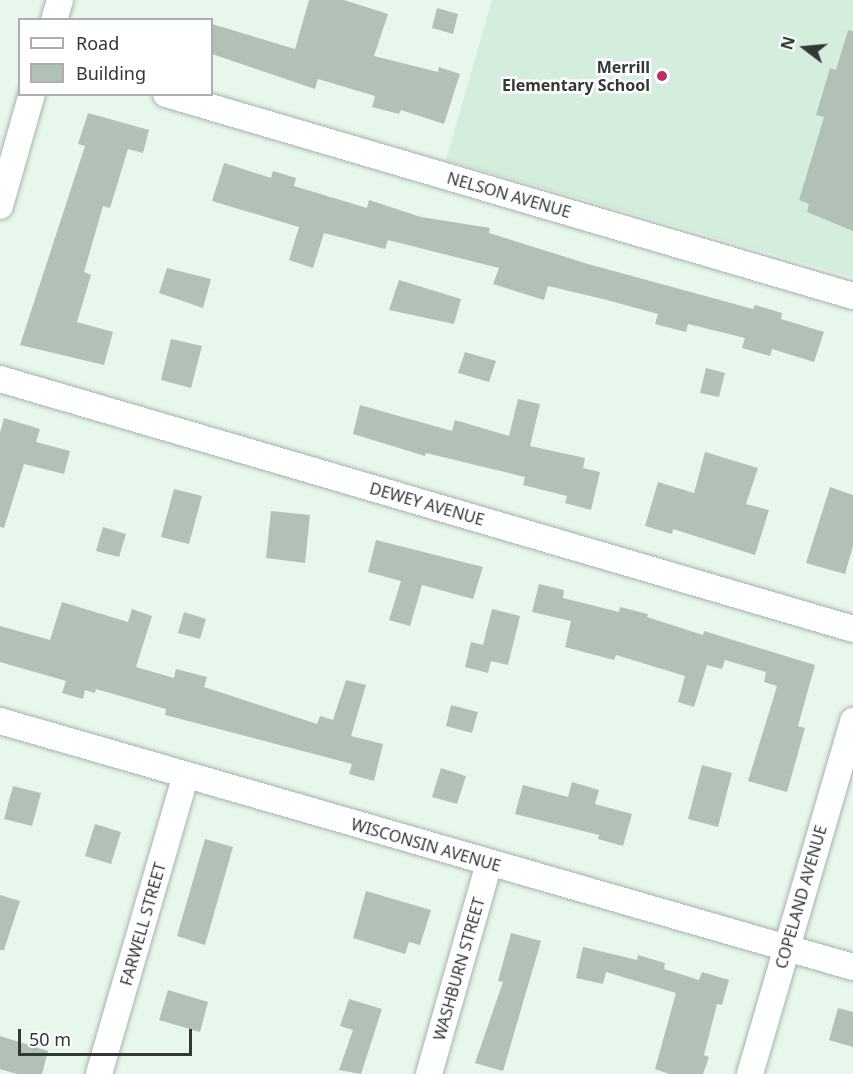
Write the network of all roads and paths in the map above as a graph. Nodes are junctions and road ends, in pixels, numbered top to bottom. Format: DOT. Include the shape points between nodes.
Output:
graph roads {
  1 [pos="60,0"];
  2 [pos="55,18"];
  3 [pos="31,96"];
  4 [pos="173,96"];
  5 [pos="0,206"];
  6 [pos="853,296"];
  7 [pos="0,379"];
  8 [pos="853,629"];
  9 [pos="0,721"];
  10 [pos="853,721"];
  11 [pos="186,775"];
  12 [pos="489,864"];
  13 [pos="786,948"];
  14 [pos="853,967"];
  15 [pos="99,1074"];
  16 [pos="429,1074"];
  17 [pos="750,1074"];
  1 -- 2 [label="street"];
  3 -- 5 [label="street"];
  4 -- 6 [label="street, NELSON AVENUE"];
  7 -- 8 [label="street, DEWEY AVENUE"];
  9 -- 11 [label="street, WISCONSIN AVENUE"];
  10 -- 13 [label="street, COPELAND AVENUE"];
  11 -- 12 [label="street, WISCONSIN AVENUE"];
  11 -- 15 [label="street, FARWELL STREET"];
  12 -- 13 [label="street, WISCONSIN AVENUE"];
  12 -- 16 [label="street, WASHBURN STREET"];
  13 -- 14 [label="street, WISCONSIN AVENUE"];
  13 -- 17 [label="street, COPELAND AVENUE"];
}
